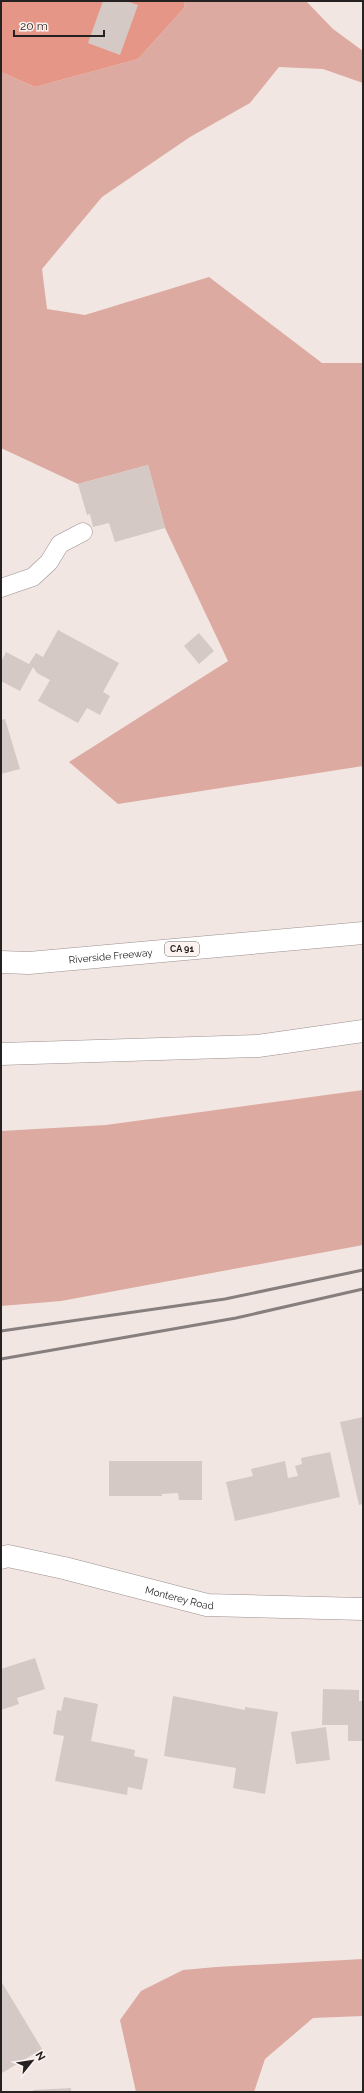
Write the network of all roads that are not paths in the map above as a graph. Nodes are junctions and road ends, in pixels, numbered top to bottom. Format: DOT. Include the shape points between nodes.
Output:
graph roads {
  1 [pos="83,532"];
  2 [pos="1,588"];
  3 [pos="363,933"];
  4 [pos="1,962"];
  5 [pos="363,1031"];
  6 [pos="1,1054"];
  7 [pos="1,1558"];
  8 [pos="363,1609"];
  1 -- 2 [label="lane" via="60,544 49,562 33,577"];
  3 -- 4 [label="main road, Riverside Freeway / CA 91" via="29,963"];
  5 -- 6 [label="main road" via="258,1046"];
  7 -- 8 [label="main road, Monterey Road" via="8,1556 64,1568 207,1605"];
}
